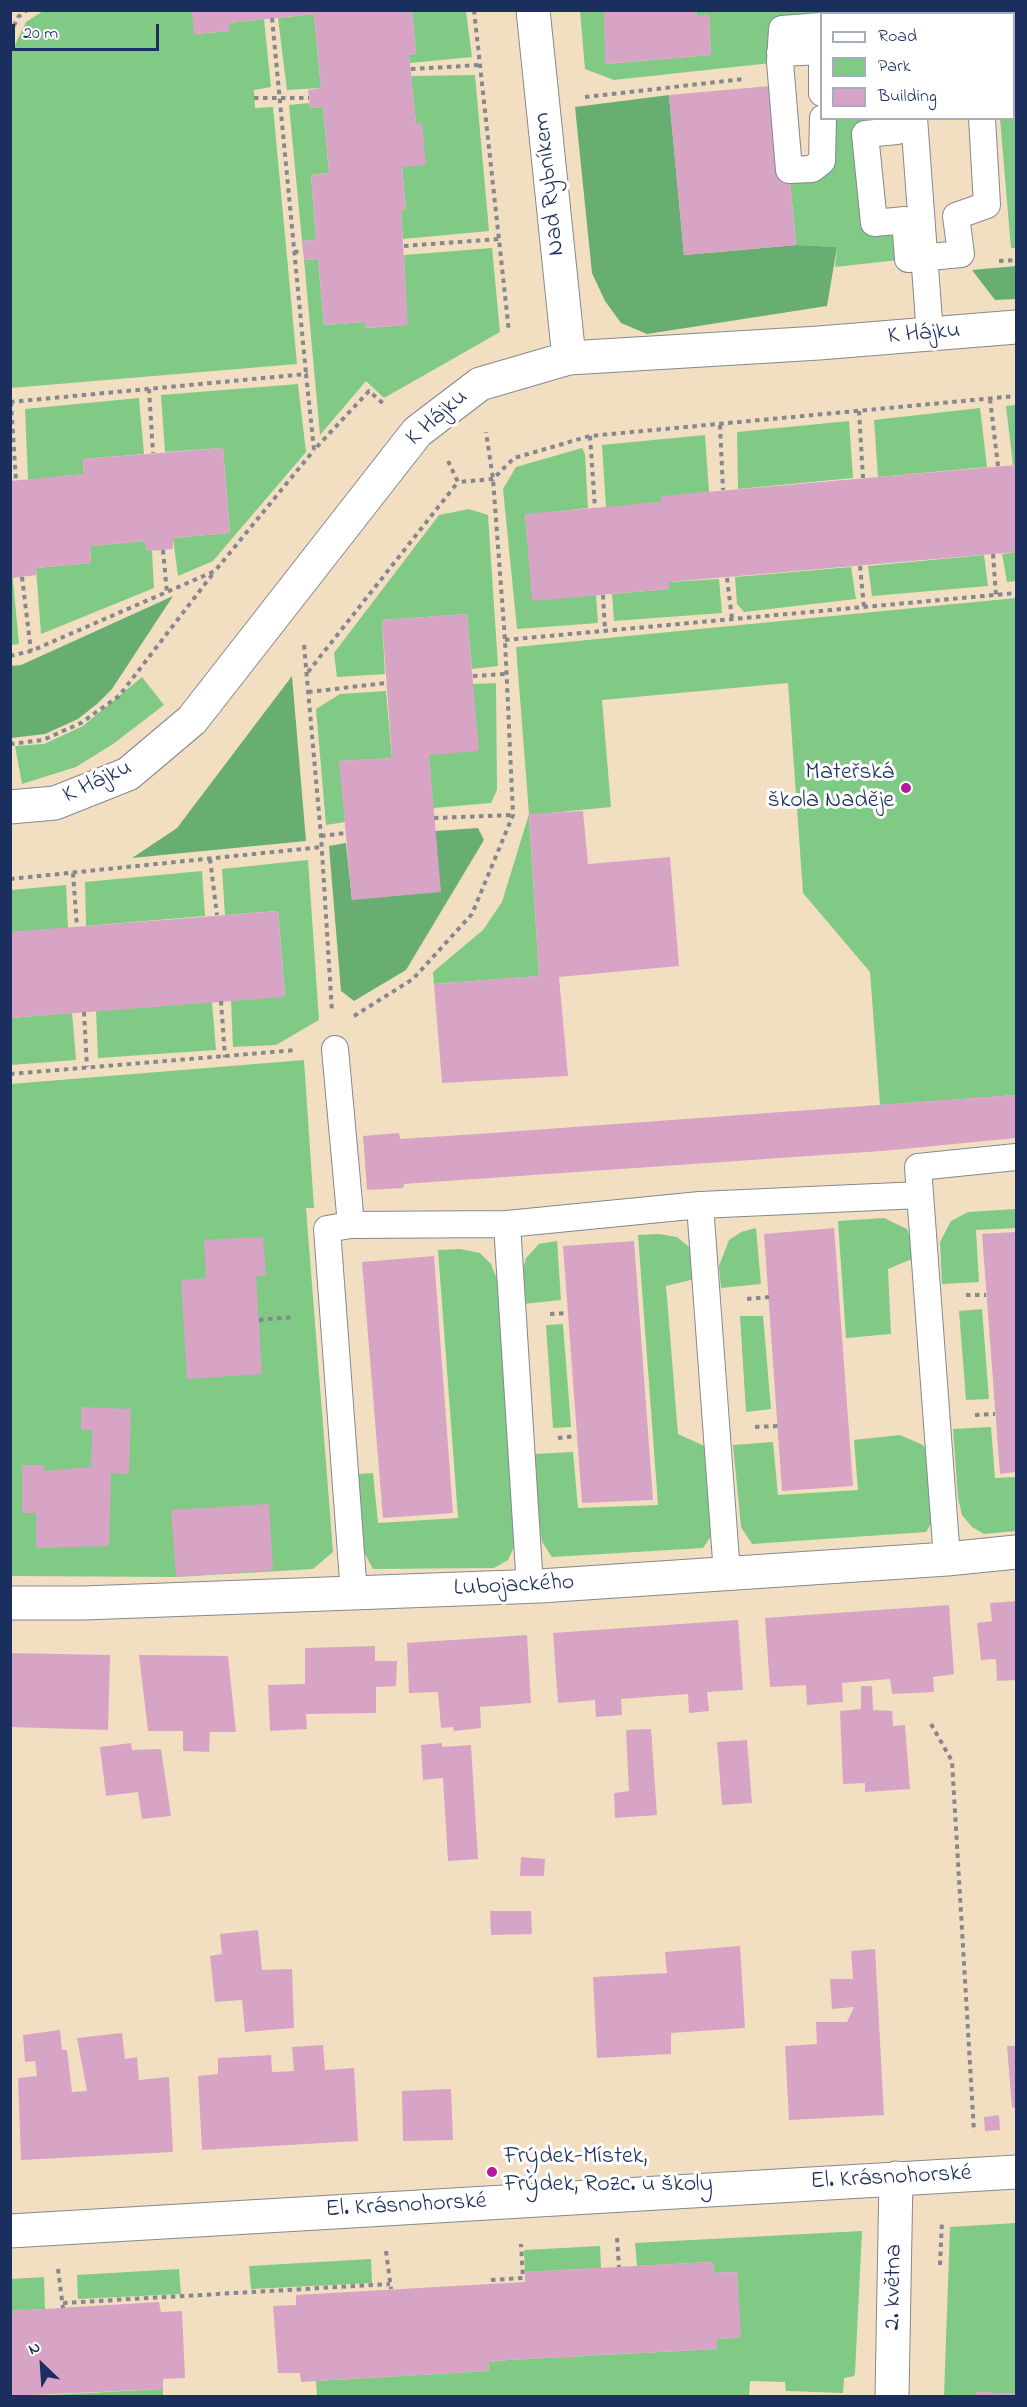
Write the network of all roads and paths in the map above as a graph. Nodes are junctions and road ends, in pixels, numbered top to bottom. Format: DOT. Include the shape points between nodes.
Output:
graph roads {
  1 [pos="27,10"];
  2 [pos="474,10"];
  3 [pos="533,10"];
  4 [pos="18,17"];
  5 [pos="272,18"];
  6 [pos="10,20"];
  7 [pos="820,26"];
  8 [pos="10,34"];
  9 [pos="820,52"];
  10 [pos="780,64"];
  11 [pos="480,65"];
  12 [pos="411,69"];
  13 [pos="279,96"];
  14 [pos="254,98"];
  15 [pos="309,98"];
  16 [pos="581,98"];
  17 [pos="823,120"];
  18 [pos="897,120"];
  19 [pos="914,120"];
  20 [pos="982,120"];
  21 [pos="499,239"];
  22 [pos="404,246"];
  23 [pos="303,251"];
  24 [pos="294,252"];
  25 [pos="925,256"];
  26 [pos="1017,327"];
  27 [pos="509,335"];
  28 [pos="930,335"];
  29 [pos="569,358"];
  30 [pos="306,374"];
  31 [pos="480,384"];
  32 [pos="149,389"];
  33 [pos="1017,396"];
  34 [pos="990,399"];
  35 [pos="11,402"];
  36 [pos="859,411"];
  37 [pos="720,424"];
  38 [pos="417,432"];
  39 [pos="590,436"];
  40 [pos="314,450"];
  41 [pos="153,453"];
  42 [pos="998,466"];
  43 [pos="863,478"];
  44 [pos="493,479"];
  45 [pos="16,481"];
  46 [pos="458,482"];
  47 [pos="723,490"];
  48 [pos="595,508"];
  49 [pos="163,550"];
  50 [pos="993,554"];
  51 [pos="860,566"];
  52 [pos="215,571"];
  53 [pos="22,577"];
  54 [pos="728,578"];
  55 [pos="299,582"];
  56 [pos="167,593"];
  57 [pos="1017,593"];
  58 [pos="603,595"];
  59 [pos="996,595"];
  60 [pos="864,607"];
  61 [pos="732,619"];
  62 [pos="605,630"];
  63 [pos="505,640"];
  64 [pos="31,651"];
  65 [pos="10,656"];
  66 [pos="307,673"];
  67 [pos="505,674"];
  68 [pos="473,676"];
  69 [pos="386,683"];
  70 [pos="308,692"];
  71 [pos="10,744"];
  72 [pos="10,807"];
  73 [pos="513,815"];
  74 [pos="434,819"];
  75 [pos="346,833"];
  76 [pos="321,836"];
  77 [pos="322,847"];
  78 [pos="210,859"];
  79 [pos="73,873"];
  80 [pos="10,879"];
  81 [pos="217,915"];
  82 [pos="77,927"];
  83 [pos="221,1001"];
  84 [pos="84,1012"];
  85 [pos="353,1016"];
  86 [pos="332,1018"];
  87 [pos="307,1049"];
  88 [pos="335,1049"];
  89 [pos="225,1058"];
  90 [pos="87,1067"];
  91 [pos="10,1074"];
  92 [pos="1017,1157"];
  93 [pos="920,1194"];
  94 [pos="700,1205"];
  95 [pos="507,1224"];
  96 [pos="351,1225"];
  97 [pos="1017,1552"];
  98 [pos="946,1559"];
  99 [pos="727,1574"];
  100 [pos="530,1587"];
  101 [pos="354,1594"];
  102 [pos="10,1603"];
  103 [pos="931,1724"];
  104 [pos="974,2137"];
  105 [pos="1017,2172"];
  106 [pos="896,2178"];
  107 [pos="10,2231"];
  108 [pos="617,2238"];
  109 [pos="521,2243"];
  110 [pos="386,2251"];
  111 [pos="619,2267"];
  112 [pos="60,2276"];
  113 [pos="491,2280"];
  114 [pos="892,2397"];
  1 -- 4 [label="path"];
  2 -- 11 [label="path"];
  3 -- 29 [label="street, Nad Rybníkem"];
  4 -- 6 [label="path"];
  4 -- 8 [label="path"];
  5 -- 13 [label="path"];
  7 -- 10 [label="lane" via="782,28"];
  9 -- 10 [label="lane"];
  10 -- 16 [label="path"];
  10 -- 17 [label="lane" via="789,170 812,169 822,161"];
  11 -- 12 [label="path"];
  11 -- 21 [label="path"];
  13 -- 14 [label="path"];
  13 -- 15 [label="path"];
  13 -- 24 [label="path"];
  18 -- 25 [label="lane" via="897,131 865,134 874,223 905,220 908,259"];
  19 -- 25 [label="lane"];
  20 -- 25 [label="lane" via="987,205 956,216 962,254"];
  21 -- 22 [label="path"];
  21 -- 27 [label="path"];
  23 -- 24 [label="path"];
  24 -- 30 [label="path"];
  25 -- 28 [label="lane"];
  26 -- 28 [label="street, K Hájku"];
  28 -- 29 [label="street, K Hájku"];
  29 -- 31 [label="street, K Hájku"];
  30 -- 32 [label="path"];
  30 -- 40 [label="path"];
  31 -- 38 [label="street, K Hájku"];
  31 -- 44 [label="path"];
  32 -- 35 [label="path"];
  32 -- 41 [label="path"];
  33 -- 34 [label="path"];
  34 -- 36 [label="path"];
  34 -- 42 [label="path"];
  35 -- 45 [label="path"];
  36 -- 37 [label="path"];
  36 -- 43 [label="path"];
  37 -- 39 [label="path"];
  37 -- 47 [label="path"];
  38 -- 40 [label="path" via="369,391"];
  38 -- 46 [label="path" via="442,448"];
  38 -- 55 [label="street, K Hájku"];
  39 -- 44 [label="path" via="514,458"];
  39 -- 48 [label="path"];
  40 -- 52 [label="path"];
  44 -- 46 [label="path"];
  44 -- 63 [label="path"];
  46 -- 66 [label="path"];
  49 -- 56 [label="path"];
  50 -- 59 [label="path"];
  51 -- 60 [label="path"];
  52 -- 56 [label="path"];
  52 -- 71 [label="path" via="119,696 62,732 43,740"];
  53 -- 64 [label="path"];
  54 -- 61 [label="path"];
  55 -- 66 [label="path"];
  55 -- 72 [label="street, K Hájku" via="192,720 128,774 55,803"];
  56 -- 64 [label="path"];
  57 -- 59 [label="path"];
  58 -- 62 [label="path"];
  59 -- 60 [label="path"];
  60 -- 61 [label="path"];
  61 -- 62 [label="path"];
  62 -- 63 [label="path"];
  63 -- 67 [label="path"];
  64 -- 65 [label="path"];
  66 -- 70 [label="path"];
  67 -- 68 [label="path"];
  67 -- 73 [label="path"];
  69 -- 70 [label="path"];
  70 -- 76 [label="path"];
  73 -- 74 [label="path"];
  73 -- 85 [label="path" via="472,914 413,979"];
  75 -- 76 [label="path"];
  76 -- 77 [label="path"];
  77 -- 78 [label="path"];
  77 -- 86 [label="path"];
  78 -- 79 [label="path"];
  78 -- 81 [label="path"];
  79 -- 80 [label="path"];
  79 -- 82 [label="path"];
  83 -- 89 [label="path"];
  84 -- 90 [label="path"];
  87 -- 89 [label="path"];
  88 -- 96 [label="lane"];
  89 -- 90 [label="path"];
  90 -- 91 [label="path"];
  92 -- 93 [label="lane" via="918,1167"];
  93 -- 94 [label="lane"];
  93 -- 98 [label="lane"];
  94 -- 95 [label="lane"];
  94 -- 99 [label="lane"];
  95 -- 96 [label="lane"];
  95 -- 100 [label="lane"];
  96 -- 101 [label="lane" via="327,1229"];
  97 -- 98 [label="street, Lubojackého"];
  98 -- 99 [label="street, Lubojackého"];
  99 -- 100 [label="street, Lubojackého"];
  100 -- 101 [label="street, Lubojackého"];
  101 -- 102 [label="street, Lubojackého"];
  103 -- 104 [label="path" via="952,1761"];
  105 -- 106 [label="street, El. Krásnohorské"];
  106 -- 107 [label="street, El. Krásnohorské"];
  106 -- 114 [label="street, 2. května"];
  108 -- 111 [label="path"];
  109 -- 113 [label="path" via="523,2278"];
  110 -- 112 [label="path" via="390,2287 63,2305"];
}
